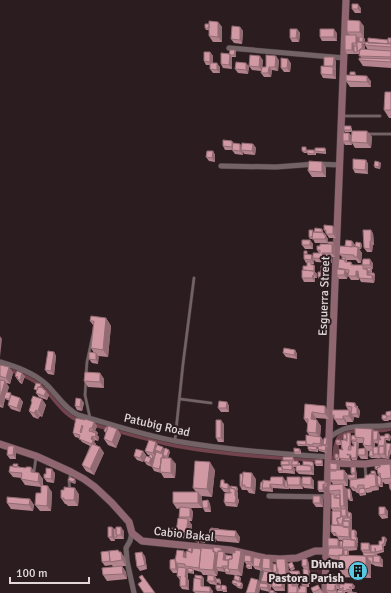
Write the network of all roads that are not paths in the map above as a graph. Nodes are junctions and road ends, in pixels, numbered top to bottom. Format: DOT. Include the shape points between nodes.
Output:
graph roads {
  1 [pos="346,0"];
  2 [pos="229,48"];
  3 [pos="344,58"];
  4 [pos="342,116"];
  5 [pos="380,116"];
  6 [pos="362,134"];
  7 [pos="391,134"];
  8 [pos="340,165"];
  9 [pos="221,166"];
  10 [pos="194,278"];
  11 [pos="94,328"];
  12 [pos="0,362"];
  13 [pos="180,399"];
  14 [pos="211,403"];
  15 [pos="90,418"];
  16 [pos="391,425"];
  17 [pos="330,437"];
  18 [pos="175,441"];
  19 [pos="0,444"];
  20 [pos="36,456"];
  21 [pos="329,460"];
  22 [pos="391,462"];
  23 [pos="365,464"];
  24 [pos="34,472"];
  25 [pos="71,472"];
  26 [pos="366,478"];
  27 [pos="70,491"];
  28 [pos="269,496"];
  29 [pos="328,497"];
  30 [pos="132,533"];
  31 [pos="326,551"];
  32 [pos="265,558"];
  33 [pos="261,582"];
  34 [pos="134,593"];
  35 [pos="325,593"];
  1 -- 3 [label="main road, Esguerra Street"];
  2 -- 3 [label="street"];
  3 -- 4 [label="main road, Esguerra Street"];
  4 -- 5 [label="lane"];
  4 -- 8 [label="main road, Esguerra Street"];
  6 -- 7 [label="lane"];
  8 -- 9 [label="street"];
  8 -- 17 [label="main road, Esguerra Street"];
  10 -- 13 [label="lane"];
  11 -- 15 [label="lane" via="87,362 85,395"];
  12 -- 15 [label="street, Patubig Road" via="38,377 74,413"];
  13 -- 14 [label="lane"];
  13 -- 18 [label="lane"];
  15 -- 18 [label="street, Patubig Road"];
  16 -- 17 [label="street" via="353,427 343,429"];
  17 -- 21 [label="main road, Esguerra Street"];
  18 -- 21 [label="street, Patubig Road"];
  19 -- 20 [label="main road"];
  20 -- 24 [label="lane"];
  20 -- 25 [label="main road"];
  21 -- 23 [label="main road"];
  21 -- 29 [label="main road, Esguerra Street"];
  22 -- 23 [label="main road"];
  23 -- 26 [label="lane"];
  25 -- 27 [label="lane"];
  25 -- 30 [label="main road" via="95,487 112,503 129,522"];
  28 -- 29 [label="street"];
  29 -- 31 [label="main road, Esguerra Street"];
  30 -- 32 [label="main road, Cabio Bakal" via="142,541 230,550"];
  30 -- 34 [label="street" via="126,548"];
  31 -- 32 [label="main road, Cabio Bakal" via="315,551 297,558"];
  31 -- 35 [label="main road, Esguerra Street"];
  32 -- 33 [label="street"];
}
